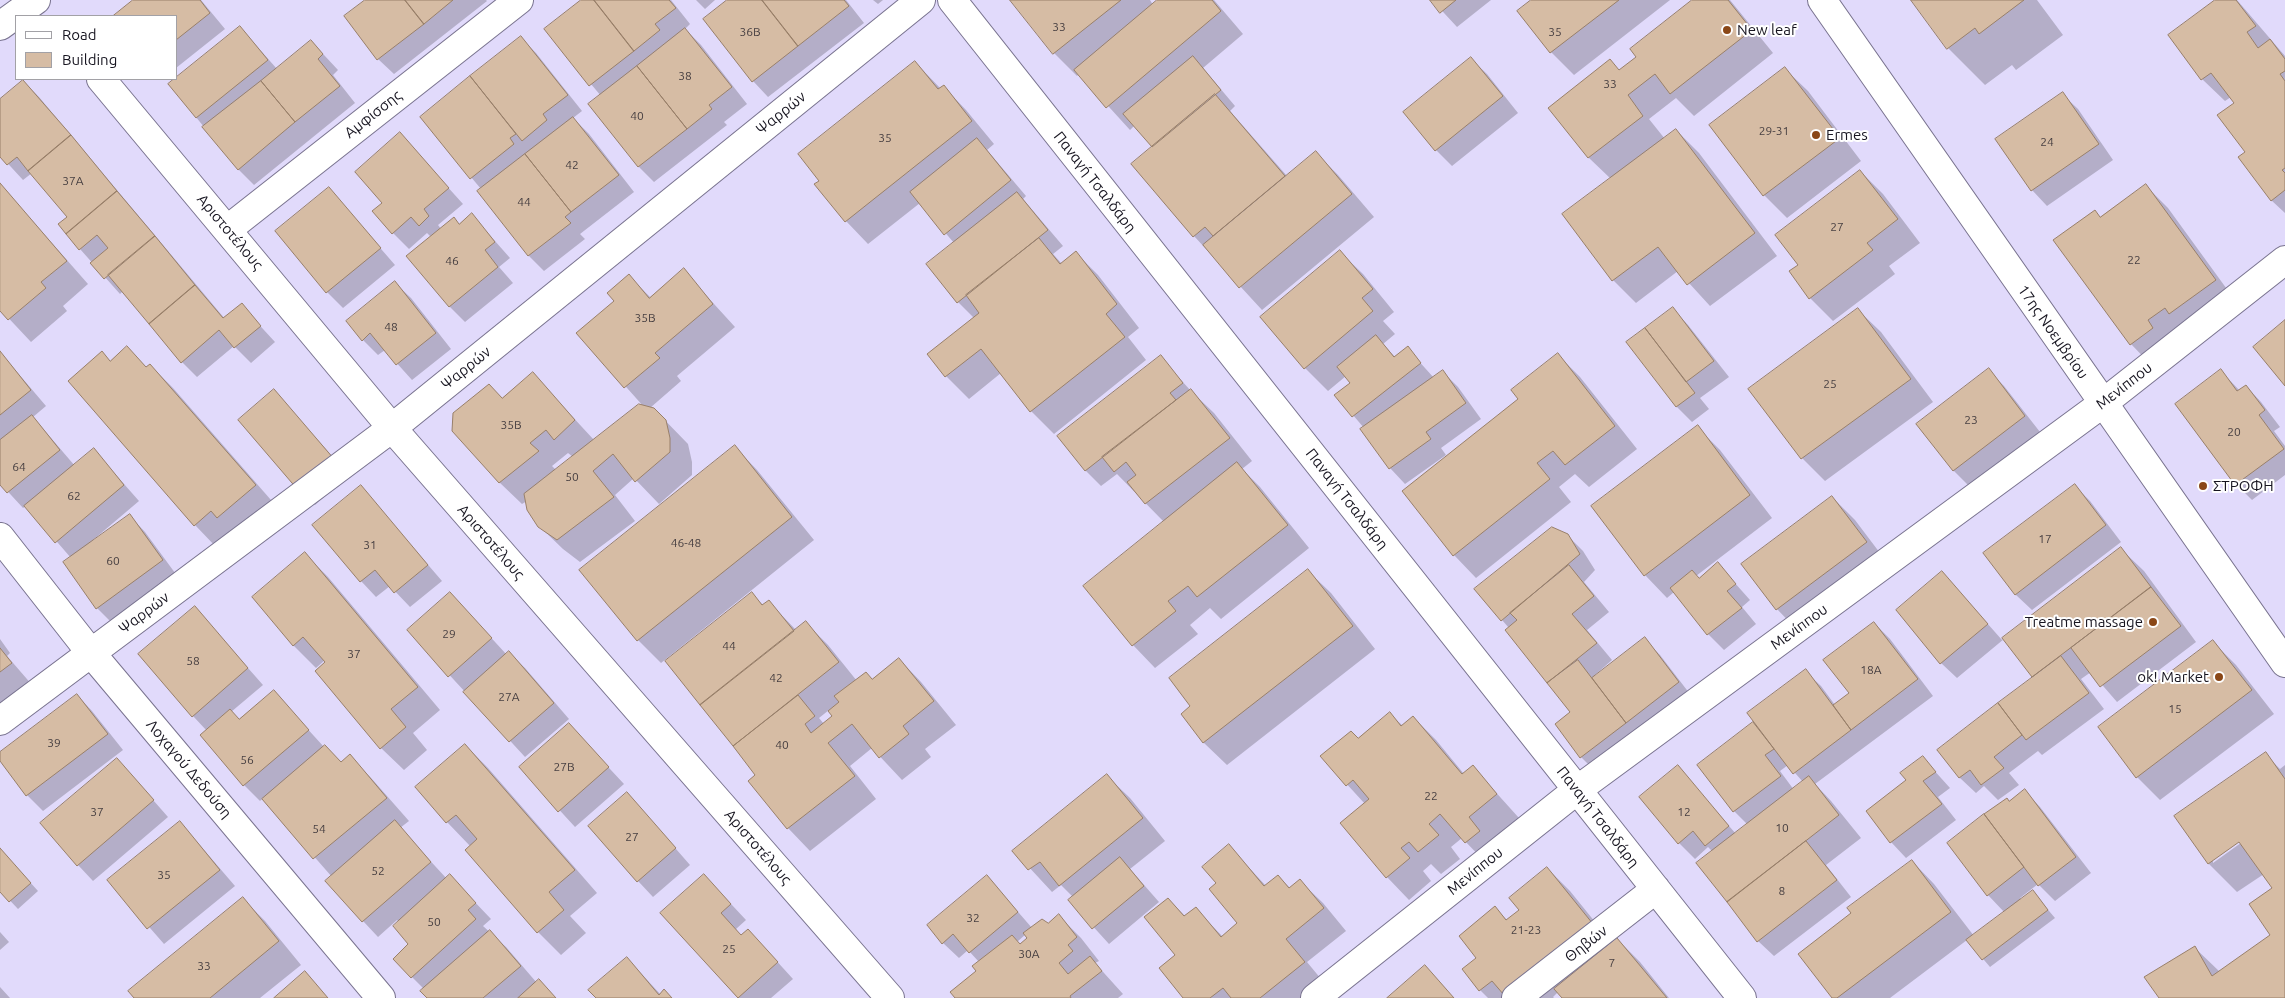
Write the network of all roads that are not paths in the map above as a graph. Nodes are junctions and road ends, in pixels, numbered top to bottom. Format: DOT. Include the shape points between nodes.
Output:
graph roads {
  1 [pos="519,0"];
  2 [pos="921,0"];
  3 [pos="952,0"];
  4 [pos="1822,0"];
  5 [pos="38,4"];
  6 [pos="19,15"];
  7 [pos="15,17"];
  8 [pos="0,26"];
  9 [pos="102,80"];
  10 [pos="228,229"];
  11 [pos="2285,260"];
  12 [pos="2102,404"];
  13 [pos="392,428"];
  14 [pos="0,537"];
  15 [pos="91,652"];
  16 [pos="2285,663"];
  17 [pos="0,721"];
  18 [pos="1577,790"];
  19 [pos="1656,889"];
  20 [pos="381,998"];
  21 [pos="890,998"];
  22 [pos="1316,998"];
  23 [pos="1516,998"];
  24 [pos="1742,998"];
  1 -- 10 [label="street, Αμφίσσης"];
  2 -- 13 [label="street, Ψαρρών"];
  3 -- 18 [label="street, Παναγή Τσαλδάρη"];
  4 -- 12 [label="street, 17ης Νοεμβρίου"];
  5 -- 6 [label="street"];
  7 -- 8 [label="street"];
  9 -- 10 [label="street, Αριστοτέλους"];
  10 -- 13 [label="street, Αριστοτέλους"];
  11 -- 12 [label="street, Μενίππου"];
  12 -- 16 [label="street, 17ης Νοεμβρίου"];
  12 -- 18 [label="street, Μενίππου"];
  13 -- 15 [label="street, Ψαρρών"];
  13 -- 21 [label="street, Αριστοτέλους"];
  14 -- 15 [label="street, Λοχαγού Δεδούση"];
  15 -- 17 [label="street, Ψαρρών"];
  15 -- 20 [label="street, Λοχαγού Δεδούση"];
  18 -- 19 [label="street, Παναγή Τσαλδάρη"];
  18 -- 22 [label="street, Μενίππου"];
  19 -- 23 [label="street, Θηβών"];
  19 -- 24 [label="street, Παναγή Τσαλδάρη"];
}
